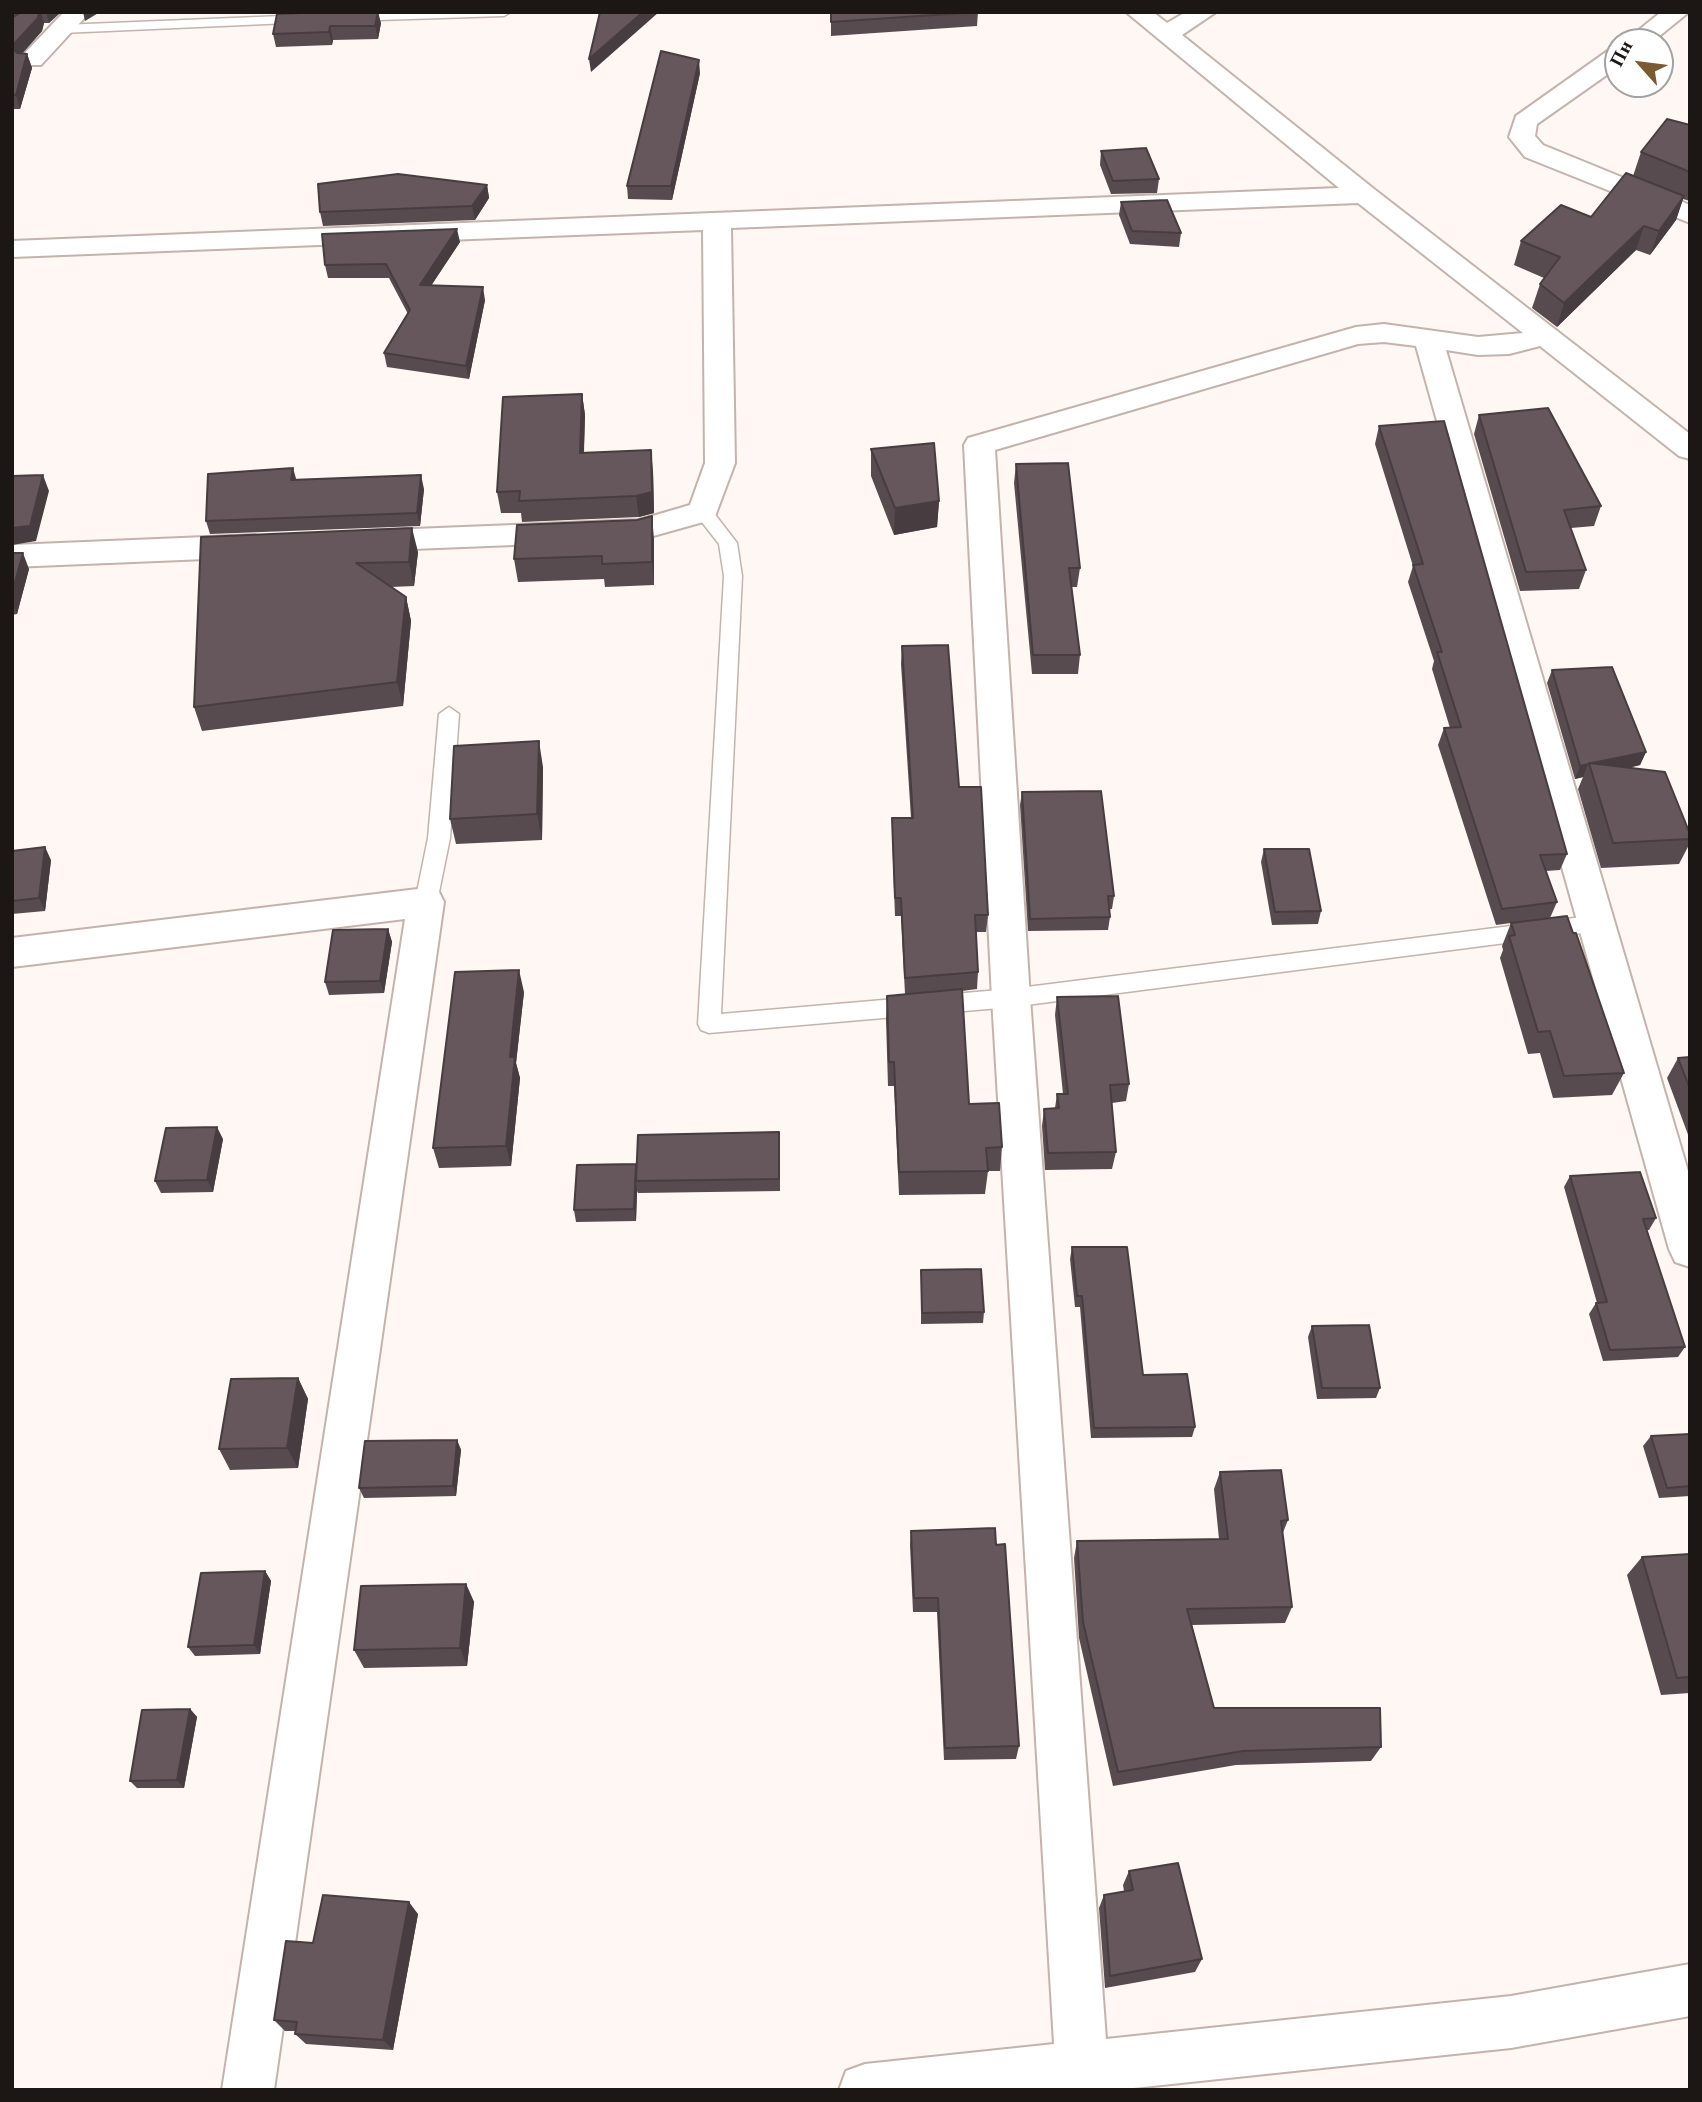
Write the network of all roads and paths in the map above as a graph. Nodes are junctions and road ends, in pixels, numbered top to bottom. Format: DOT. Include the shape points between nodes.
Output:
graph roads {
  1 [pos="504,12"];
  2 [pos="1138,12"];
  3 [pos="1204,12"];
  4 [pos="1678,12"];
  5 [pos="384,14"];
  6 [pos="70,21"];
  7 [pos="1656,28"];
  8 [pos="1165,34"];
  9 [pos="32,60"];
  10 [pos="1604,65"];
  11 [pos="1364,195"];
  12 [pos="1690,215"];
  13 [pos="717,222"];
  14 [pos="12,249"];
  15 [pos="1545,336"];
  16 [pos="1427,338"];
  17 [pos="1690,414"];
  18 [pos="1660,425"];
  19 [pos="1690,449"];
  20 [pos="703,512"];
  21 [pos="332,543"];
  22 [pos="277,545"];
  23 [pos="12,556"];
  24 [pos="449,715"];
  25 [pos="426,902"];
  26 [pos="1598,923"];
  27 [pos="12,953"];
  28 [pos="1011,998"];
  29 [pos="1690,1249"];
  30 [pos="1690,1990"];
  31 [pos="1082,2068"];
  32 [pos="248,2090"];
  33 [pos="865,2090"];
  1 -- 5 [label="lane"];
  2 -- 8 [label="street"];
  3 -- 8 [label="street"];
  4 -- 7 [label="street"];
  5 -- 6 [label="lane"];
  6 -- 9 [label="street"];
  8 -- 11 [label="street"];
  10 -- 12 [label="street" via="1525,121 1522,137 1534,151"];
  11 -- 13 [label="street"];
  11 -- 15 [label="street"];
  13 -- 14 [label="street"];
  13 -- 20 [label="street" via="720,463"];
  15 -- 16 [label="street" via="1509,345 1478,346"];
  15 -- 18 [label="street"];
  16 -- 26 [label="street"];
  16 -- 28 [label="street" via="1384,333 1356,336 979,445"];
  17 -- 18 [label="street"];
  18 -- 19 [label="street"];
  20 -- 21 [label="street" via="639,530"];
  20 -- 28 [label="lane" via="728,542 733,576 709,1024"];
  22 -- 23 [label="street"];
  24 -- 25 [label="lane" via="439,838"];
  25 -- 27 [label="street"];
  25 -- 32 [label="street"];
  26 -- 28 [label="lane"];
  26 -- 29 [label="street"];
  28 -- 31 [label="street"];
  30 -- 31 [label="street" via="1511,2022"];
  31 -- 33 [label="street"];
}
